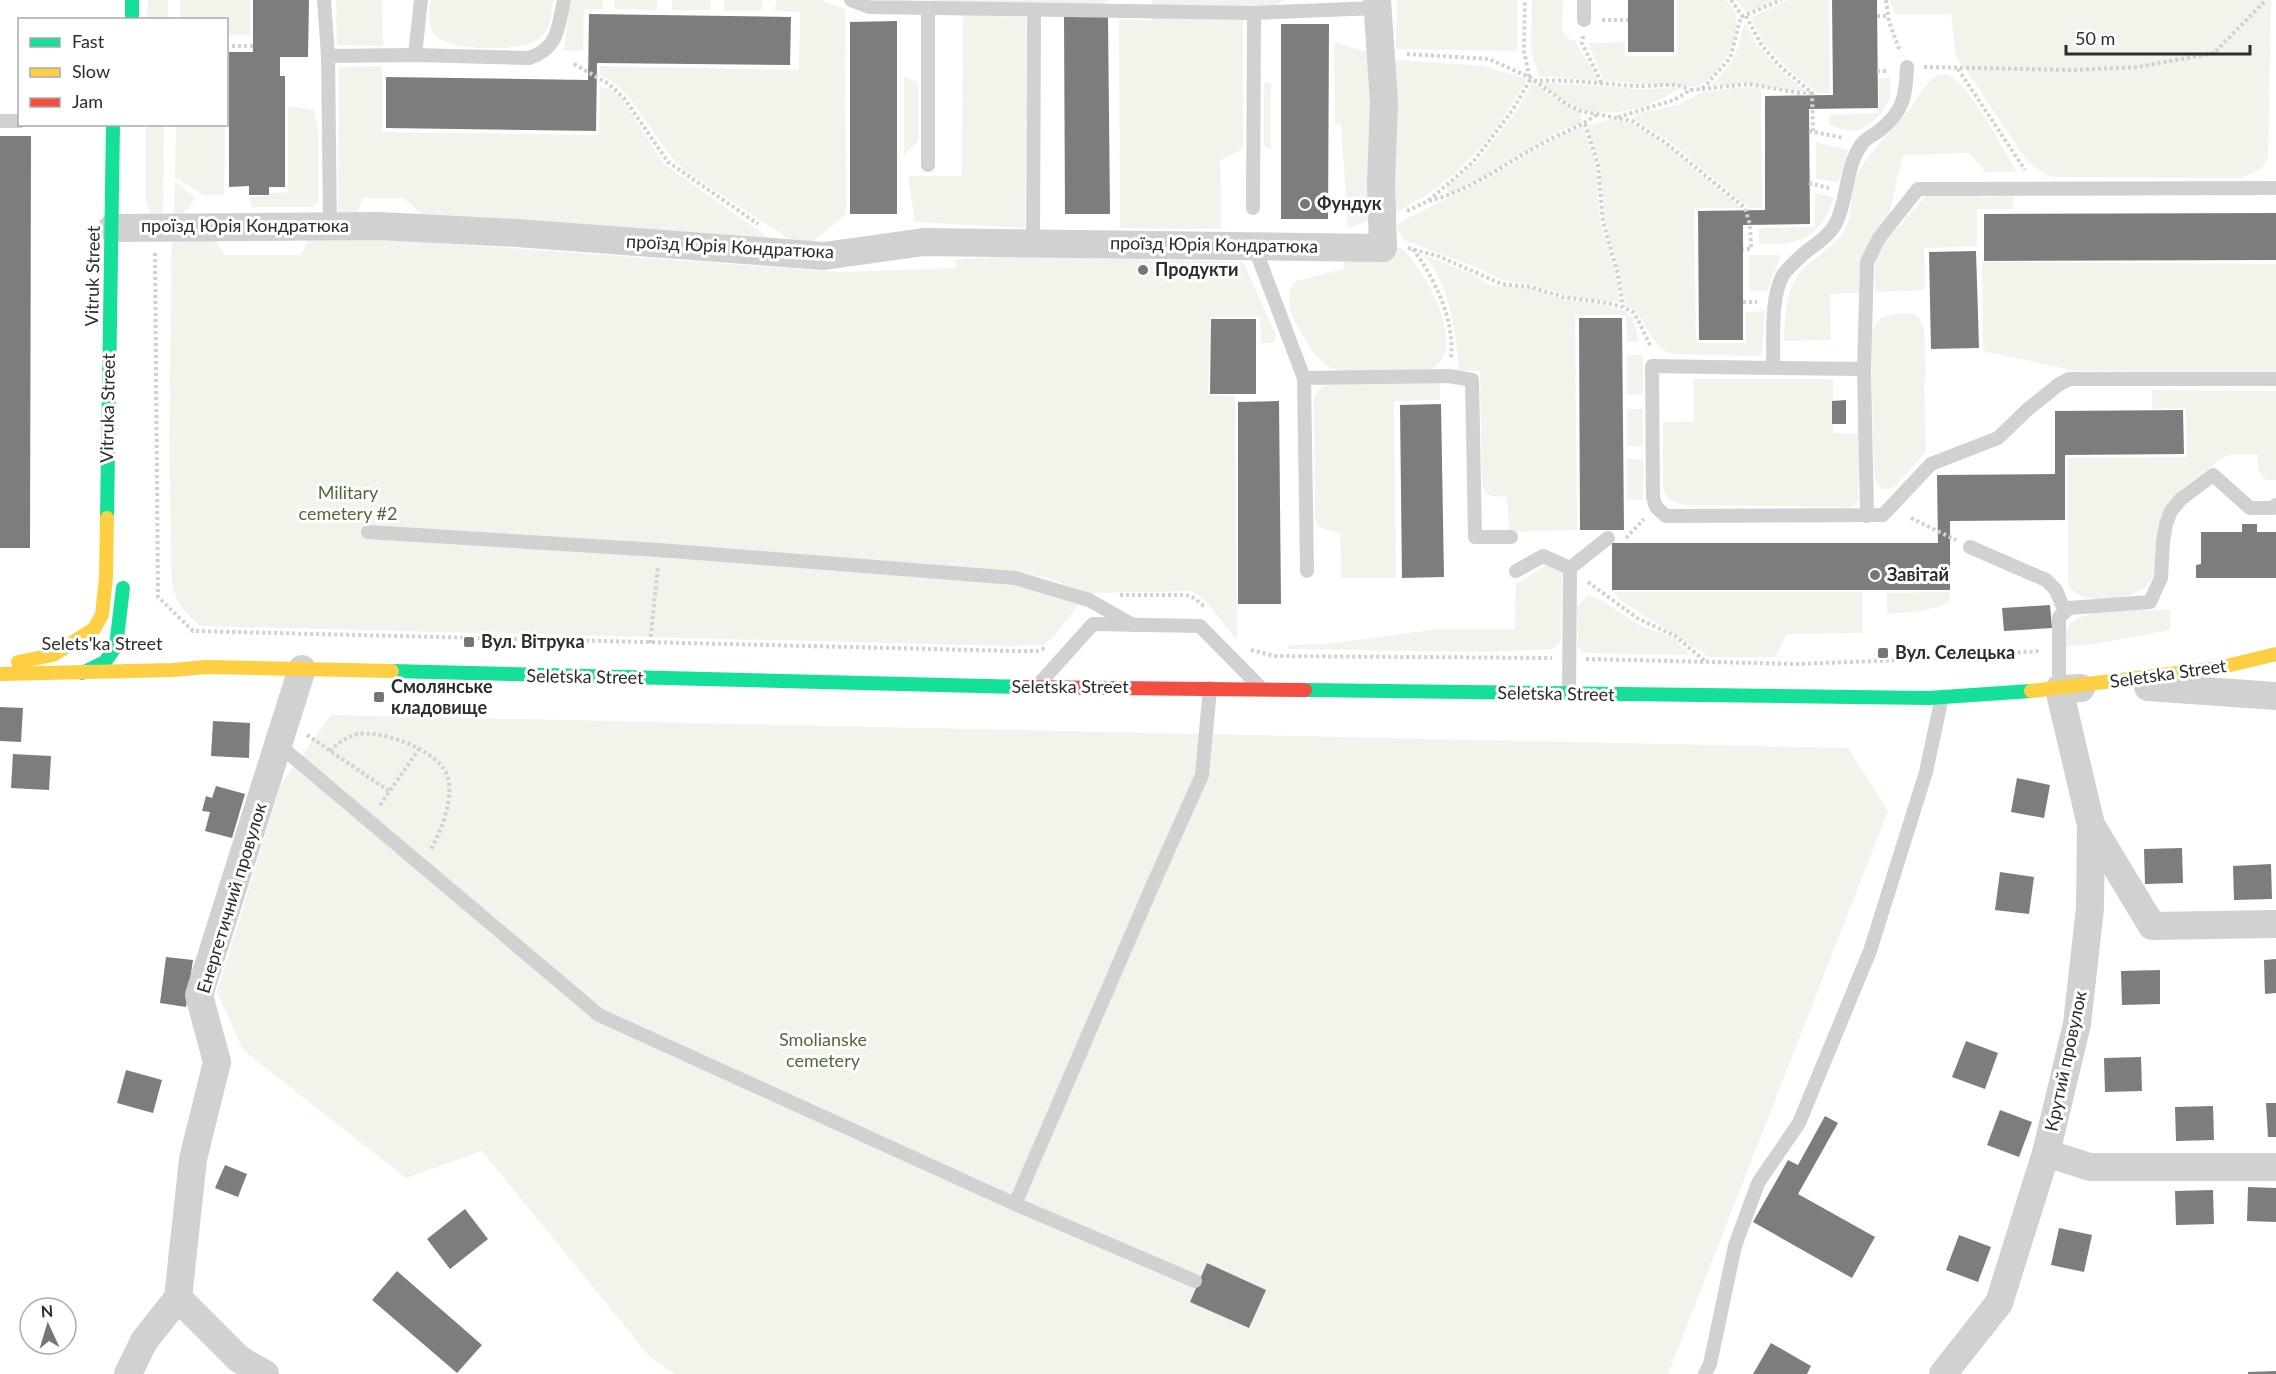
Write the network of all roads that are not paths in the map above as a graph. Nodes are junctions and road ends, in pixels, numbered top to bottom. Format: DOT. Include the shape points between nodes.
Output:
graph roads {
  1 [pos="132,0"];
  2 [pos="324,0"];
  3 [pos="421,0"];
  4 [pos="564,0"];
  5 [pos="851,0"];
  6 [pos="1584,0"];
  7 [pos="1377,4"];
  8 [pos="928,9"];
  9 [pos="1034,11"];
  10 [pos="1254,13"];
  11 [pos="132,18"];
  12 [pos="1584,20"];
  13 [pos="415,55"];
  14 [pos="328,56"];
  15 [pos="1906,67"];
  16 [pos="0,121"];
  17 [pos="18,121"];
  18 [pos="113,126"];
  19 [pos="928,165"];
  20 [pos="2276,188"];
  21 [pos="1253,208"];
  22 [pos="330,226"];
  23 [pos="131,227"];
  24 [pos="1033,242"];
  25 [pos="1254,246"];
  26 [pos="1773,368"];
  27 [pos="1864,369"];
  28 [pos="1304,378"];
  29 [pos="2276,379"];
  30 [pos="2276,505"];
  31 [pos="1867,516"];
  32 [pos="368,532"];
  33 [pos="1511,537"];
  34 [pos="1608,538"];
  35 [pos="1970,547"];
  36 [pos="1570,568"];
  37 [pos="1307,571"];
  38 [pos="1516,572"];
  39 [pos="124,578"];
  40 [pos="123,602"];
  41 [pos="2065,612"];
  42 [pos="102,615"];
  43 [pos="1132,625"];
  44 [pos="132,634"];
  45 [pos="128,654"];
  46 [pos="2276,654"];
  47 [pos="161,656"];
  48 [pos="0,662"];
  49 [pos="16,662"];
  50 [pos="105,662"];
  51 [pos="188,663"];
  52 [pos="206,667"];
  53 [pos="302,669"];
  54 [pos="173,670"];
  55 [pos="82,673"];
  56 [pos="0,674"];
  57 [pos="1036,687"];
  58 [pos="1210,688"];
  59 [pos="2059,688"];
  60 [pos="1263,690"];
  61 [pos="1569,694"];
  62 [pos="2276,696"];
  63 [pos="1942,697"];
  64 [pos="282,733"];
  65 [pos="2091,825"];
  66 [pos="2276,924"];
  67 [pos="2046,1153"];
  68 [pos="2276,1167"];
  69 [pos="1015,1204"];
  70 [pos="1195,1281"];
  71 [pos="178,1298"];
  72 [pos="128,1374"];
  73 [pos="265,1374"];
  74 [pos="1705,1374"];
  75 [pos="1943,1374"];
  1 -- 11 [label="street"];
  2 -- 14 [label="lane"];
  3 -- 13 [label="lane"];
  4 -- 13 [label="lane" via="556,34 541,54 529,58"];
  5 -- 8 [label="lane" via="869,7"];
  6 -- 12 [label="lane"];
  7 -- 10 [label="lane"];
  7 -- 25 [label="street, проїзд Юрія Кондратюка" via="1384,102 1383,236"];
  8 -- 9 [label="lane"];
  8 -- 19 [label="lane"];
  9 -- 10 [label="lane"];
  9 -- 24 [label="lane"];
  10 -- 21 [label="lane"];
  13 -- 14 [label="lane"];
  14 -- 22 [label="lane"];
  15 -- 26 [label="lane" via="1906,96 1897,113 1863,143 1850,169 1832,230 1782,276 1776,301"];
  16 -- 17 [label="lane"];
  18 -- 23 [label="street, Vitruk Street"];
  20 -- 27 [label="lane" via="1918,189 1880,238 1867,262"];
  22 -- 23 [label="street, проїзд Юрія Кондратюка"];
  22 -- 24 [label="street, проїзд Юрія Кондратюка" via="517,233 824,256 924,242"];
  23 -- 42 [label="street, Vitruk Street"];
  24 -- 25 [label="street, проїзд Юрія Кондратюка"];
  25 -- 28 [label="lane"];
  26 -- 27 [label="lane"];
  26 -- 31 [label="lane" via="1652,366 1656,507 1666,516"];
  27 -- 31 [label="lane"];
  28 -- 33 [label="lane" via="1449,376 1472,380 1475,537"];
  28 -- 37 [label="lane"];
  29 -- 31 [label="lane" via="2069,379 2027,410 1998,438 1931,464 1883,515"];
  30 -- 41 [label="lane" via="2250,508 2212,475 2171,511 2163,541 2161,578 2150,602 2069,608"];
  32 -- 43 [label="lane" via="1014,578 1089,600"];
  34 -- 36 [label="lane"];
  35 -- 41 [label="lane" via="2046,580 2056,590"];
  36 -- 38 [label="lane" via="1543,556"];
  36 -- 61 [label="lane"];
  39 -- 40 [label="street"];
  40 -- 44 [label="street"];
  40 -- 45 [label="street"];
  41 -- 59 [label="lane" via="2059,616"];
  42 -- 45 [label="street" via="104,626"];
  42 -- 49 [label="street, Selets'ka Street" via="94,628 53,655"];
  43 -- 57 [label="lane" via="1093,624"];
  43 -- 60 [label="lane" via="1200,626"];
  45 -- 50 [label="street"];
  45 -- 50 [label="street, Selets'ka Street"];
  45 -- 51 [label="street, Selets'ka Street"];
  45 -- 54 [label="street"];
  46 -- 59 [label="street, Seletska Street" via="2218,668"];
  47 -- 51 [label="street"];
  48 -- 49 [label="street, Selets'ka Street"];
  49 -- 50 [label="street, Selets'ka Street"];
  50 -- 55 [label="street"];
  51 -- 52 [label="street"];
  52 -- 53 [label="street, Seletska Street"];
  52 -- 54 [label="street, Seletska Street"];
  53 -- 57 [label="street, Seletska Street"];
  53 -- 64 [label="street, Енергетичний провулок"];
  54 -- 55 [label="street, Seletska Street"];
  55 -- 56 [label="street, Selets'ka Street"];
  57 -- 58 [label="street, Seletska Street"];
  58 -- 60 [label="street, Seletska Street"];
  58 -- 69 [label="lane" via="1202,775"];
  59 -- 62 [label="street, Seletska Street" via="2129,687"];
  59 -- 63 [label="street, Seletska Street"];
  59 -- 65 [label="street, Крутий провулок"];
  60 -- 61 [label="street, Seletska Street"];
  61 -- 63 [label="street, Seletska Street"];
  63 -- 74 [label="lane" via="1926,772 1870,951 1799,1123 1758,1183 1734,1246"];
  64 -- 69 [label="lane" via="368,820 599,1016"];
  64 -- 71 [label="street, Енергетичний провулок" via="199,995 217,1062 193,1159"];
  65 -- 66 [label="street" via="2152,926"];
  65 -- 67 [label="street, Крутий провулок" via="2090,908 2077,1024"];
  67 -- 68 [label="street" via="2090,1167"];
  67 -- 75 [label="street, Крутий провулок" via="1999,1303"];
  69 -- 70 [label="lane"];
  71 -- 72 [label="street" via="144,1341"];
  71 -- 73 [label="street" via="239,1359"];
}
